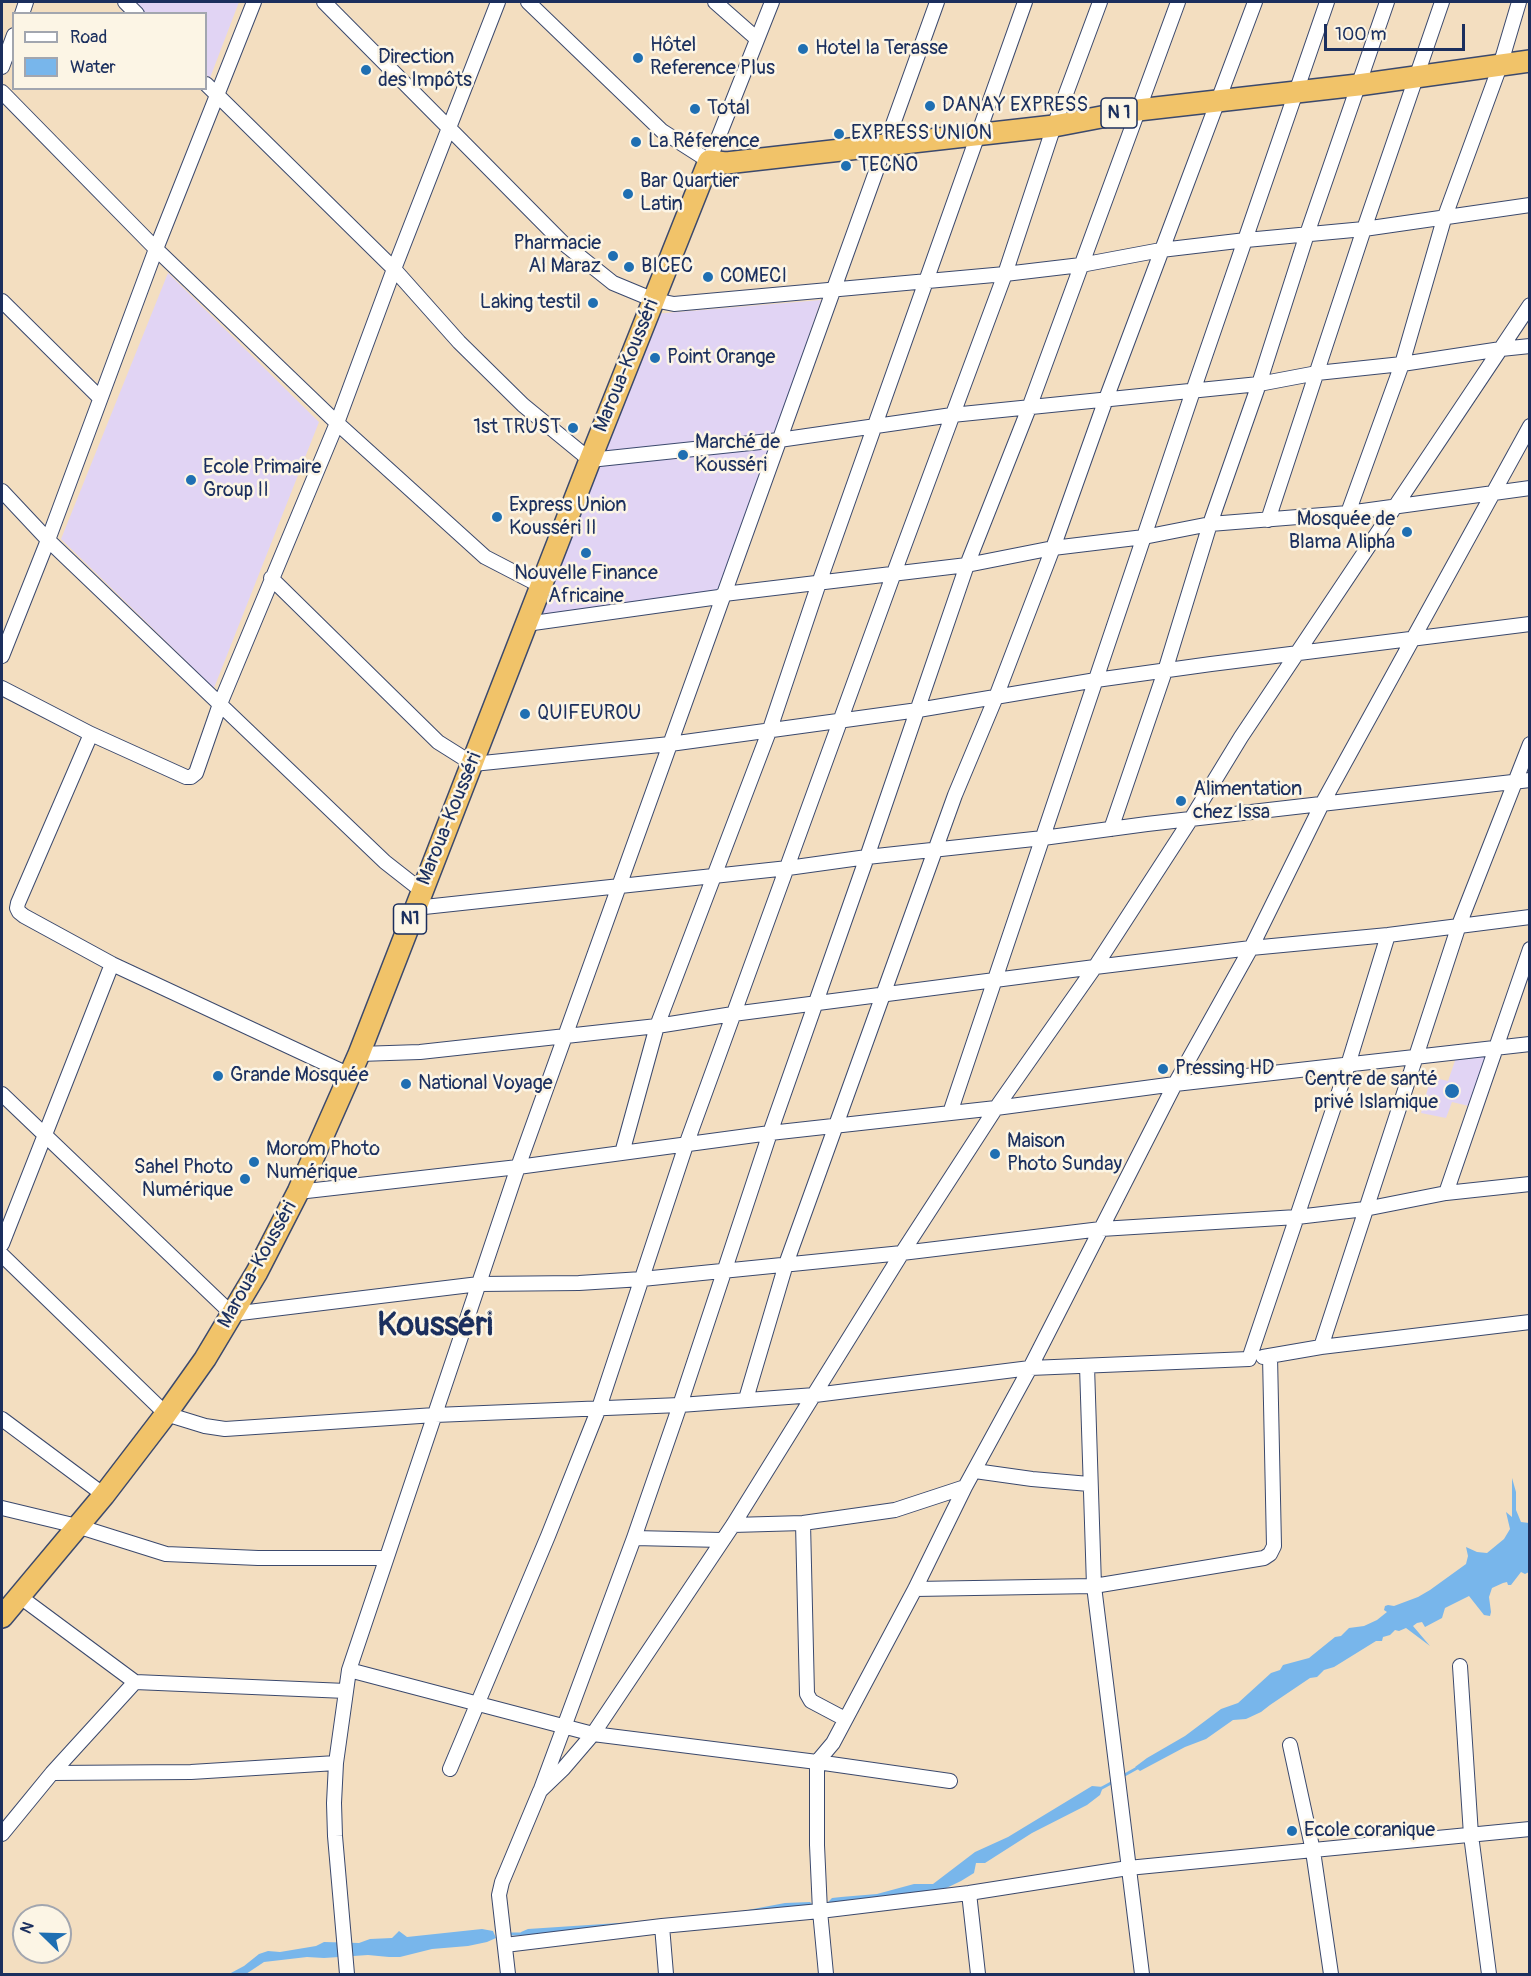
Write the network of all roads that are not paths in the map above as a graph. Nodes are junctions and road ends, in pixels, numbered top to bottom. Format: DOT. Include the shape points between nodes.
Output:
graph roads {
  1 [pos="254,2"];
  2 [pos="324,2"];
  3 [pos="498,2"];
  4 [pos="528,2"];
  5 [pos="716,2"];
  6 [pos="772,2"];
  7 [pos="936,2"];
  8 [pos="1026,2"];
  9 [pos="1100,2"];
  10 [pos="1178,2"];
  11 [pos="1255,2"];
  12 [pos="1327,2"];
  13 [pos="1387,2"];
  14 [pos="1442,2"];
  15 [pos="1519,2"];
  16 [pos="757,39"];
  17 [pos="12,40"];
  18 [pos="1530,61"];
  19 [pos="1500,66"];
  20 [pos="2,67"];
  21 [pos="1416,77"];
  22 [pos="207,85"];
  23 [pos="1358,85"];
  24 [pos="2,92"];
  25 [pos="1296,92"];
  26 [pos="216,94"];
  27 [pos="1218,100"];
  28 [pos="1138,110"];
  29 [pos="1054,126"];
  30 [pos="449,127"];
  31 [pos="978,135"];
  32 [pos="885,145"];
  33 [pos="709,161"];
  34 [pos="1530,206"];
  35 [pos="1444,219"];
  36 [pos="1364,230"];
  37 [pos="1308,234"];
  38 [pos="1246,240"];
  39 [pos="156,249"];
  40 [pos="1161,250"];
  41 [pos="1081,265"];
  42 [pos="394,269"];
  43 [pos="1005,274"];
  44 [pos="928,281"];
  45 [pos="833,290"];
  46 [pos="654,300"];
  47 [pos="2,301"];
  48 [pos="1530,305"];
  49 [pos="1530,346"];
  50 [pos="1501,349"];
  51 [pos="1402,364"];
  52 [pos="1317,373"];
  53 [pos="1259,384"];
  54 [pos="1193,391"];
  55 [pos="100,398"];
  56 [pos="1106,399"];
  57 [pos="1029,408"];
  58 [pos="952,416"];
  59 [pos="337,423"];
  60 [pos="875,425"];
  61 [pos="1530,426"];
  62 [pos="779,440"];
  63 [pos="590,460"];
  64 [pos="1530,488"];
  65 [pos="2,491"];
  66 [pos="1494,492"];
  67 [pos="1394,507"];
  68 [pos="1348,513"];
  69 [pos="1268,520"];
  70 [pos="1210,524"];
  71 [pos="1144,537"];
  72 [pos="48,540"];
  73 [pos="1053,548"];
  74 [pos="967,565"];
  75 [pos="894,573"];
  76 [pos="271,578"];
  77 [pos="819,583"];
  78 [pos="541,586"];
  79 [pos="724,594"];
  80 [pos="526,624"];
  81 [pos="1530,624"];
  82 [pos="1415,638"];
  83 [pos="1295,655"];
  84 [pos="2,656"];
  85 [pos="1165,671"];
  86 [pos="1096,680"];
  87 [pos="2,688"];
  88 [pos="996,697"];
  89 [pos="220,704"];
  90 [pos="918,710"];
  91 [pos="841,721"];
  92 [pos="770,729"];
  93 [pos="91,734"];
  94 [pos="670,744"];
  95 [pos="1530,744"];
  96 [pos="473,764"];
  97 [pos="1523,781"];
  98 [pos="1322,804"];
  99 [pos="1191,819"];
  100 [pos="1111,829"];
  101 [pos="1043,838"];
  102 [pos="935,850"];
  103 [pos="867,857"];
  104 [pos="788,868"];
  105 [pos="714,877"];
  106 [pos="619,887"];
  107 [pos="418,899"];
  108 [pos="1530,917"];
  109 [pos="1459,925"];
  110 [pos="1388,936"];
  111 [pos="1251,948"];
  112 [pos="1530,949"];
  113 [pos="112,964"];
  114 [pos="1095,967"];
  115 [pos="995,981"];
  116 [pos="884,995"];
  117 [pos="814,1004"];
  118 [pos="734,1014"];
  119 [pos="657,1026"];
  120 [pos="565,1036"];
  121 [pos="1530,1044"];
  122 [pos="1494,1048"];
  123 [pos="359,1054"];
  124 [pos="1416,1057"];
  125 [pos="1348,1065"];
  126 [pos="350,1076"];
  127 [pos="1175,1084"];
  128 [pos="2,1094"];
  129 [pos="996,1107"];
  130 [pos="950,1113"];
  131 [pos="835,1126"];
  132 [pos="770,1133"];
  133 [pos="44,1134"];
  134 [pos="686,1145"];
  135 [pos="622,1153"];
  136 [pos="518,1167"];
  137 [pos="1530,1184"];
  138 [pos="298,1192"];
  139 [pos="1446,1193"];
  140 [pos="1365,1209"];
  141 [pos="1297,1217"];
  142 [pos="1101,1229"];
  143 [pos="2,1244"];
  144 [pos="902,1253"];
  145 [pos="2,1256"];
  146 [pos="786,1264"];
  147 [pos="724,1270"];
  148 [pos="642,1279"];
  149 [pos="479,1284"];
  150 [pos="232,1314"];
  151 [pos="1530,1322"];
  152 [pos="1321,1347"];
  153 [pos="1270,1356"];
  154 [pos="1249,1359"];
  155 [pos="1087,1366"];
  156 [pos="1030,1368"];
  157 [pos="814,1395"];
  158 [pos="746,1399"];
  159 [pos="680,1405"];
  160 [pos="598,1408"];
  161 [pos="166,1414"];
  162 [pos="435,1415"];
  163 [pos="2,1419"];
  164 [pos="975,1471"];
  165 [pos="1089,1484"];
  166 [pos="965,1487"];
  167 [pos="104,1495"];
  168 [pos="2,1508"];
  169 [pos="802,1523"];
  170 [pos="733,1525"];
  171 [pos="77,1526"];
  172 [pos="634,1538"];
  173 [pos="722,1539"];
  174 [pos="386,1558"];
  175 [pos="1094,1586"];
  176 [pos="915,1588"];
  177 [pos="19,1596"];
  178 [pos="2,1617"];
  179 [pos="1460,1666"];
  180 [pos="349,1670"];
  181 [pos="135,1682"];
  182 [pos="346,1691"];
  183 [pos="476,1704"];
  184 [pos="845,1719"];
  185 [pos="563,1727"];
  186 [pos="593,1734"];
  187 [pos="1290,1745"];
  188 [pos="817,1762"];
  189 [pos="336,1763"];
  190 [pos="450,1769"];
  191 [pos="52,1773"];
  192 [pos="950,1781"];
  193 [pos="540,1791"];
  194 [pos="1530,1829"];
  195 [pos="2,1834"];
  196 [pos="1471,1835"];
  197 [pos="1313,1851"];
  198 [pos="1128,1868"];
  199 [pos="969,1893"];
  200 [pos="820,1911"];
  201 [pos="662,1926"];
  202 [pos="505,1943"];
  203 [pos="346,1974"];
  204 [pos="508,1974"];
  205 [pos="666,1974"];
  206 [pos="826,1974"];
  207 [pos="978,1974"];
  208 [pos="1142,1974"];
  209 [pos="1331,1974"];
  210 [pos="1489,1974"];
  1 -- 26 [label="street"];
  2 -- 30 [label="street"];
  3 -- 30 [label="street"];
  4 -- 33 [label="street" via="662,131"];
  5 -- 16 [label="street"];
  6 -- 16 [label="street"];
  7 -- 32 [label="street"];
  8 -- 31 [label="street"];
  9 -- 29 [label="street"];
  10 -- 28 [label="street"];
  11 -- 27 [label="street"];
  12 -- 25 [label="street"];
  13 -- 23 [label="street"];
  14 -- 21 [label="street"];
  15 -- 19 [label="street"];
  16 -- 33 [label="street"];
  17 -- 20 [label="street"];
  18 -- 19 [label="highway, N 1"];
  19 -- 21 [label="highway, N 1"];
  19 -- 35 [label="street"];
  21 -- 23 [label="highway, N 1"];
  21 -- 36 [label="street"];
  22 -- 26 [label="street"];
  23 -- 25 [label="highway, N 1"];
  23 -- 37 [label="street"];
  24 -- 39 [label="street"];
  25 -- 27 [label="highway, N 1"];
  25 -- 38 [label="street"];
  26 -- 39 [label="street"];
  26 -- 42 [label="street"];
  27 -- 28 [label="highway, N 1"];
  27 -- 40 [label="street"];
  28 -- 29 [label="highway, N 1"];
  28 -- 41 [label="street"];
  29 -- 31 [label="highway, N 1"];
  29 -- 43 [label="street"];
  30 -- 42 [label="street"];
  30 -- 46 [label="street" via="563,243 613,283"];
  31 -- 32 [label="highway, N 1"];
  31 -- 44 [label="street"];
  32 -- 33 [label="highway, N 1" via="726,163"];
  32 -- 45 [label="street"];
  33 -- 46 [label="highway, Maroua-Kousséri / N1"];
  34 -- 35 [label="street"];
  35 -- 36 [label="street"];
  35 -- 51 [label="street"];
  36 -- 37 [label="street"];
  36 -- 52 [label="street"];
  37 -- 38 [label="street"];
  37 -- 53 [label="street"];
  38 -- 40 [label="street"];
  38 -- 54 [label="street"];
  39 -- 55 [label="street"];
  39 -- 59 [label="street"];
  40 -- 41 [label="street"];
  40 -- 56 [label="street"];
  41 -- 43 [label="street"];
  41 -- 57 [label="street"];
  42 -- 59 [label="street"];
  42 -- 63 [label="street" via="459,342 523,405"];
  43 -- 44 [label="street"];
  43 -- 58 [label="street"];
  44 -- 45 [label="street"];
  44 -- 60 [label="street"];
  45 -- 46 [label="street" via="674,304"];
  45 -- 62 [label="street"];
  46 -- 63 [label="highway, Maroua-Kousséri / N1"];
  47 -- 55 [label="street"];
  48 -- 50 [label="street"];
  49 -- 50 [label="street"];
  50 -- 51 [label="street"];
  50 -- 67 [label="street"];
  51 -- 52 [label="street"];
  51 -- 68 [label="street"];
  52 -- 53 [label="street"];
  52 -- 69 [label="street"];
  53 -- 54 [label="street"];
  53 -- 70 [label="street"];
  54 -- 56 [label="street"];
  54 -- 71 [label="street"];
  55 -- 72 [label="street"];
  56 -- 57 [label="street"];
  56 -- 73 [label="street"];
  57 -- 58 [label="street"];
  57 -- 74 [label="street"];
  58 -- 60 [label="street"];
  58 -- 75 [label="street"];
  59 -- 76 [label="street"];
  59 -- 78 [label="street" via="485,557"];
  60 -- 62 [label="street"];
  60 -- 77 [label="street"];
  61 -- 66 [label="street"];
  62 -- 63 [label="street"];
  62 -- 79 [label="street"];
  63 -- 78 [label="highway, Maroua-Kousséri / N1"];
  64 -- 66 [label="street"];
  65 -- 72 [label="street"];
  66 -- 67 [label="street"];
  66 -- 82 [label="street"];
  67 -- 68 [label="street"];
  67 -- 83 [label="street"];
  68 -- 69 [label="street"];
  69 -- 70 [label="street"];
  70 -- 71 [label="street"];
  70 -- 85 [label="street"];
  71 -- 73 [label="street"];
  71 -- 86 [label="street"];
  72 -- 84 [label="street"];
  72 -- 89 [label="street"];
  73 -- 74 [label="street"];
  73 -- 88 [label="street"];
  74 -- 75 [label="street"];
  74 -- 90 [label="street"];
  75 -- 77 [label="street"];
  75 -- 91 [label="street"];
  76 -- 89 [label="street"];
  76 -- 96 [label="street" via="438,742"];
  77 -- 79 [label="street"];
  77 -- 92 [label="street"];
  78 -- 80 [label="highway, Maroua-Kousséri / N1"];
  79 -- 80 [label="street"];
  79 -- 94 [label="street"];
  80 -- 96 [label="highway, Maroua-Kousséri / N1"];
  81 -- 82 [label="street"];
  82 -- 83 [label="street"];
  82 -- 98 [label="street"];
  83 -- 85 [label="street"];
  83 -- 99 [label="street"];
  85 -- 86 [label="street"];
  85 -- 100 [label="street"];
  86 -- 88 [label="street"];
  86 -- 101 [label="street"];
  87 -- 93 [label="street"];
  88 -- 90 [label="street"];
  88 -- 102 [label="street"];
  89 -- 93 [label="street" via="191,777"];
  89 -- 107 [label="street" via="385,862"];
  90 -- 91 [label="street"];
  90 -- 103 [label="street"];
  91 -- 92 [label="street"];
  91 -- 104 [label="street"];
  92 -- 94 [label="street"];
  92 -- 105 [label="street"];
  93 -- 113 [label="street" via="17,908 24,916"];
  94 -- 96 [label="street"];
  94 -- 106 [label="street"];
  95 -- 97 [label="street"];
  96 -- 107 [label="highway, Maroua-Kousséri / N1"];
  97 -- 98 [label="street"];
  97 -- 109 [label="street"];
  98 -- 99 [label="street"];
  98 -- 111 [label="street"];
  99 -- 100 [label="street"];
  99 -- 114 [label="street"];
  100 -- 101 [label="street"];
  101 -- 102 [label="street"];
  101 -- 115 [label="street"];
  102 -- 103 [label="street"];
  102 -- 116 [label="street"];
  103 -- 104 [label="street"];
  103 -- 117 [label="street"];
  104 -- 105 [label="street"];
  104 -- 118 [label="street"];
  105 -- 106 [label="street"];
  105 -- 119 [label="street"];
  106 -- 107 [label="street"];
  106 -- 120 [label="street"];
  107 -- 123 [label="highway, Maroua-Kousséri / N1"];
  108 -- 109 [label="street"];
  109 -- 110 [label="street"];
  109 -- 124 [label="street"];
  110 -- 111 [label="street"];
  110 -- 125 [label="street"];
  111 -- 114 [label="street"];
  111 -- 127 [label="street"];
  112 -- 122 [label="street"];
  113 -- 126 [label="street"];
  113 -- 133 [label="street"];
  114 -- 115 [label="street"];
  114 -- 129 [label="street"];
  115 -- 116 [label="street"];
  115 -- 130 [label="street"];
  116 -- 117 [label="street"];
  116 -- 131 [label="street"];
  117 -- 118 [label="street"];
  117 -- 132 [label="street"];
  118 -- 119 [label="street"];
  118 -- 134 [label="street"];
  119 -- 120 [label="street"];
  119 -- 135 [label="street"];
  120 -- 123 [label="street" via="420,1052"];
  120 -- 136 [label="street"];
  121 -- 122 [label="street"];
  122 -- 124 [label="street"];
  122 -- 139 [label="street"];
  123 -- 126 [label="highway, Maroua-Kousséri / N1"];
  124 -- 125 [label="street"];
  124 -- 140 [label="street"];
  125 -- 127 [label="street"];
  125 -- 141 [label="street"];
  126 -- 138 [label="highway, Maroua-Kousséri / N1"];
  127 -- 129 [label="street"];
  127 -- 142 [label="street"];
  128 -- 133 [label="street"];
  129 -- 130 [label="street"];
  129 -- 144 [label="street"];
  130 -- 131 [label="street"];
  131 -- 132 [label="street"];
  131 -- 146 [label="street"];
  132 -- 134 [label="street"];
  132 -- 147 [label="street"];
  133 -- 143 [label="street"];
  133 -- 150 [label="street"];
  134 -- 135 [label="street"];
  134 -- 148 [label="street"];
  135 -- 136 [label="street"];
  136 -- 138 [label="street"];
  136 -- 149 [label="street"];
  137 -- 139 [label="street"];
  138 -- 150 [label="highway, Maroua-Kousséri / N1"];
  139 -- 140 [label="street"];
  140 -- 141 [label="street"];
  140 -- 152 [label="street"];
  141 -- 142 [label="street"];
  141 -- 154 [label="street"];
  142 -- 144 [label="street"];
  142 -- 156 [label="street"];
  144 -- 146 [label="street"];
  144 -- 157 [label="street"];
  145 -- 161 [label="street"];
  146 -- 147 [label="street"];
  146 -- 158 [label="street"];
  147 -- 148 [label="street"];
  147 -- 159 [label="street"];
  148 -- 149 [label="street"];
  148 -- 160 [label="street"];
  149 -- 150 [label="street"];
  149 -- 162 [label="street"];
  150 -- 161 [label="highway, Maroua-Kousséri / N1"];
  151 -- 152 [label="street"];
  152 -- 153 [label="street"];
  153 -- 154 [label="street"];
  153 -- 175 [label="street" via="1274,1546 1270,1554"];
  154 -- 155 [label="street"];
  155 -- 156 [label="street"];
  155 -- 165 [label="street"];
  156 -- 157 [label="street"];
  156 -- 164 [label="street"];
  157 -- 158 [label="street"];
  157 -- 170 [label="street"];
  158 -- 159 [label="street"];
  159 -- 160 [label="street"];
  159 -- 172 [label="street"];
  160 -- 162 [label="street"];
  160 -- 183 [label="street"];
  161 -- 162 [label="street" via="225,1429"];
  161 -- 167 [label="highway, Maroua-Kousséri / N1"];
  162 -- 174 [label="street"];
  163 -- 167 [label="street"];
  164 -- 165 [label="street"];
  164 -- 166 [label="street"];
  165 -- 175 [label="street"];
  166 -- 169 [label="street" via="895,1510"];
  166 -- 176 [label="street"];
  167 -- 171 [label="highway, Maroua-Kousséri / N1"];
  168 -- 171 [label="street"];
  169 -- 170 [label="street"];
  169 -- 184 [label="street" via="807,1694 811,1701"];
  170 -- 173 [label="street"];
  171 -- 174 [label="street" via="166,1554"];
  171 -- 177 [label="highway, Maroua-Kousséri / N1"];
  172 -- 173 [label="street"];
  172 -- 185 [label="street"];
  173 -- 186 [label="street"];
  174 -- 180 [label="street"];
  175 -- 176 [label="street"];
  175 -- 198 [label="street"];
  176 -- 184 [label="street"];
  177 -- 178 [label="highway, Maroua-Kousséri / N1"];
  177 -- 181 [label="street"];
  179 -- 196 [label="street"];
  180 -- 182 [label="street"];
  180 -- 183 [label="street"];
  181 -- 182 [label="street"];
  181 -- 191 [label="street"];
  182 -- 189 [label="street"];
  183 -- 185 [label="street"];
  183 -- 190 [label="street"];
  184 -- 188 [label="street" via="833,1743"];
  185 -- 186 [label="street"];
  185 -- 193 [label="street"];
  186 -- 188 [label="street"];
  186 -- 193 [label="street"];
  187 -- 197 [label="street"];
  188 -- 192 [label="street"];
  188 -- 200 [label="street"];
  189 -- 191 [label="street" via="191,1772"];
  189 -- 203 [label="street" via="335,1836"];
  191 -- 195 [label="street"];
  193 -- 202 [label="street" via="499,1895"];
  194 -- 196 [label="street"];
  196 -- 197 [label="street"];
  196 -- 210 [label="street"];
  197 -- 198 [label="street"];
  197 -- 209 [label="street"];
  198 -- 199 [label="street"];
  198 -- 208 [label="street"];
  199 -- 200 [label="street"];
  199 -- 207 [label="street"];
  200 -- 201 [label="street"];
  200 -- 206 [label="street"];
  201 -- 202 [label="street"];
  201 -- 205 [label="street"];
  202 -- 204 [label="street"];
}
